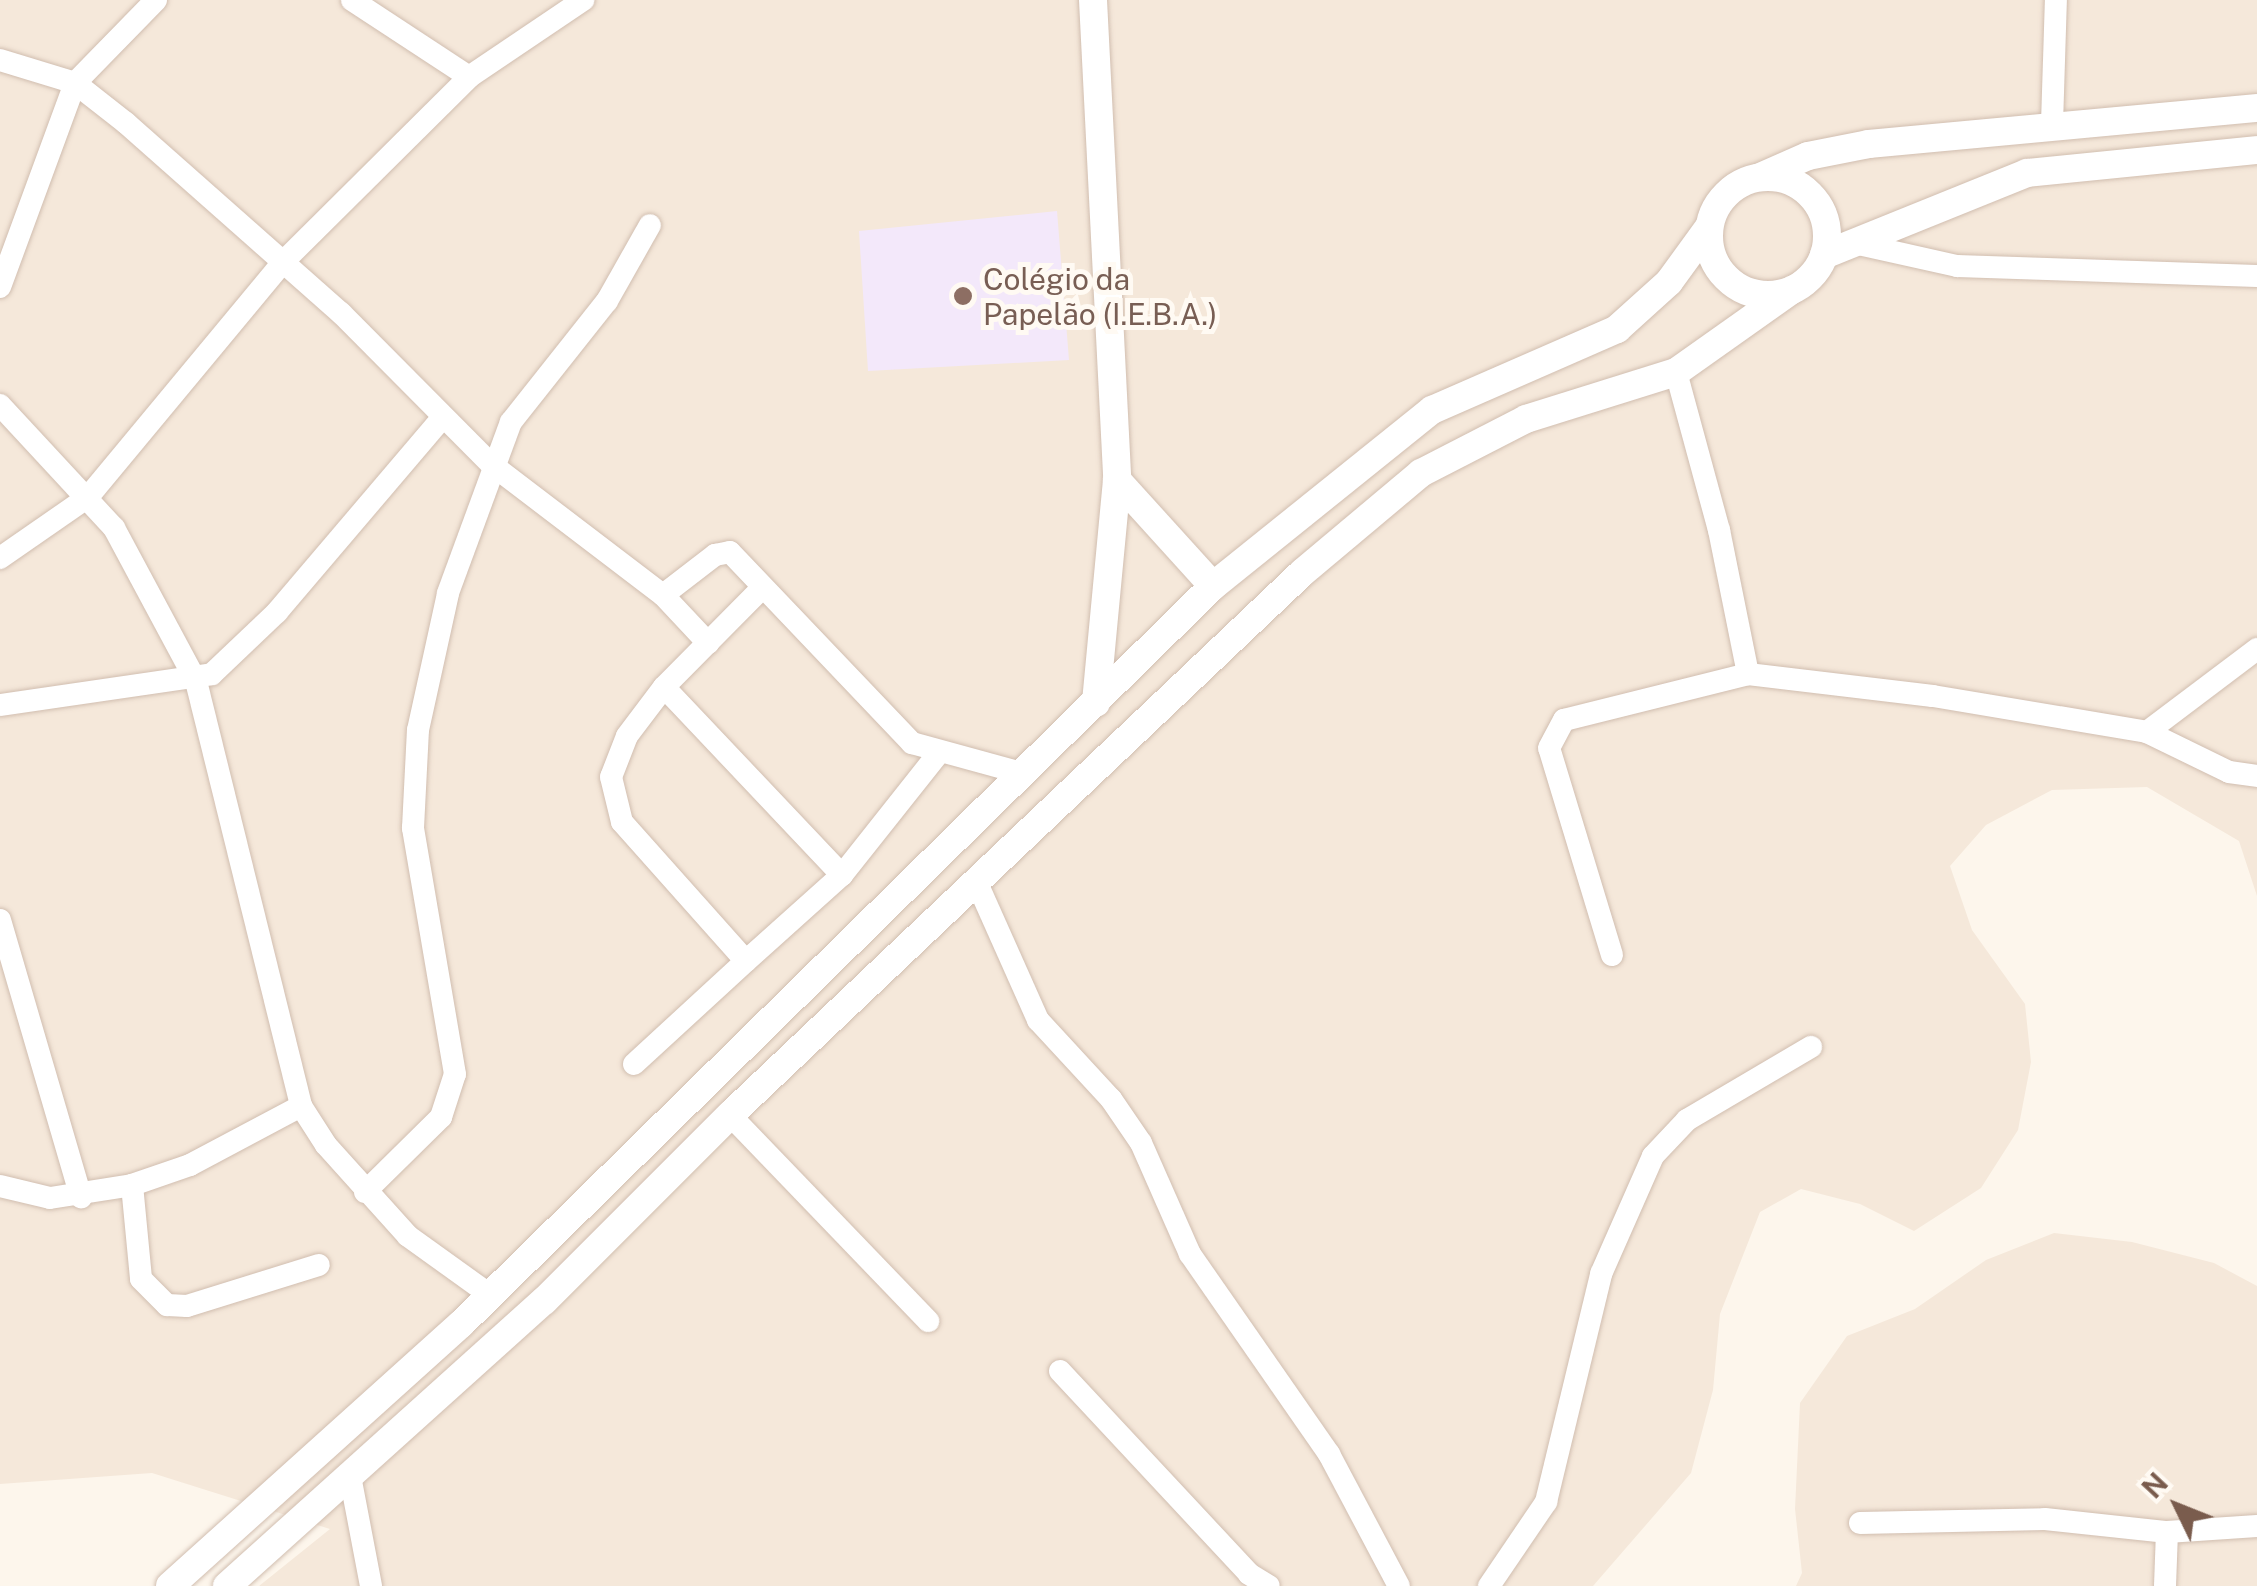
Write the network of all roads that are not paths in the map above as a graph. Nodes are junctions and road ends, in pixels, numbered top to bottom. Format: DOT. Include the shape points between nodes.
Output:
graph roads {
  1 [pos="156,0"];
  2 [pos="352,0"];
  3 [pos="583,0"];
  4 [pos="1093,0"];
  5 [pos="2056,0"];
  6 [pos="0,60"];
  7 [pos="469,76"];
  8 [pos="75,83"];
  9 [pos="2257,108"];
  10 [pos="2052,124"];
  11 [pos="2257,150"];
  12 [pos="1760,178"];
  13 [pos="650,224"];
  14 [pos="1709,228"];
  15 [pos="1854,243"];
  16 [pos="1824,255"];
  17 [pos="284,261"];
  18 [pos="2257,276"];
  19 [pos="0,287"];
  20 [pos="1792,290"];
  21 [pos="1676,372"];
  22 [pos="0,405"];
  23 [pos="443,417"];
  24 [pos="491,464"];
  25 [pos="1117,480"];
  26 [pos="88,497"];
  27 [pos="0,558"];
  28 [pos="1213,586"];
  29 [pos="762,588"];
  30 [pos="663,596"];
  31 [pos="708,643"];
  32 [pos="2257,648"];
  33 [pos="1748,674"];
  34 [pos="196,681"];
  35 [pos="664,687"];
  36 [pos="1096,703"];
  37 [pos="0,705"];
  38 [pos="2147,732"];
  39 [pos="938,754"];
  40 [pos="1025,774"];
  41 [pos="2257,776"];
  42 [pos="842,875"];
  43 [pos="977,883"];
  44 [pos="0,920"];
  45 [pos="1612,955"];
  46 [pos="746,960"];
  47 [pos="1811,1047"];
  48 [pos="634,1064"];
  49 [pos="301,1106"];
  50 [pos="730,1115"];
  51 [pos="132,1185"];
  52 [pos="0,1186"];
  53 [pos="366,1192"];
  54 [pos="81,1196"];
  55 [pos="319,1265"];
  56 [pos="490,1295"];
  57 [pos="928,1322"];
  58 [pos="1060,1371"];
  59 [pos="351,1481"];
  60 [pos="1860,1524"];
  61 [pos="2257,1526"];
  62 [pos="2167,1532"];
  63 [pos="170,1586"];
  64 [pos="228,1586"];
  65 [pos="371,1586"];
  66 [pos="1269,1586"];
  67 [pos="1398,1586"];
  68 [pos="1489,1586"];
  69 [pos="2165,1586"];
  1 -- 8 [label="street"];
  2 -- 7 [label="street"];
  3 -- 7 [label="street"];
  4 -- 25 [label="street"];
  5 -- 10 [label="street"];
  6 -- 8 [label="street"];
  7 -- 17 [label="street"];
  8 -- 17 [label="street"];
  8 -- 19 [label="street"];
  9 -- 10 [label="street"];
  10 -- 12 [label="street" via="1843,148"];
  11 -- 15 [label="street" via="2027,173"];
  12 -- 14 [label="street" via="1726,194"];
  12 -- 16 [label="street" via="1795,183 1814,198 1825,219"];
  13 -- 24 [label="street" via="607,301 511,422"];
  14 -- 20 [label="street" via="1713,258 1732,284 1761,295"];
  14 -- 28 [label="street" via="1669,282 1617,329 1432,410"];
  15 -- 16 [label="street"];
  15 -- 18 [label="street" via="1957,266"];
  16 -- 20 [label="street" via="1812,276"];
  17 -- 23 [label="street"];
  17 -- 26 [label="street"];
  20 -- 21 [label="street"];
  21 -- 33 [label="street" via="1720,530"];
  21 -- 43 [label="street" via="1526,419 1421,473 1302,572"];
  22 -- 26 [label="street"];
  23 -- 24 [label="street"];
  23 -- 34 [label="street" via="239,654"];
  24 -- 30 [label="street"];
  24 -- 53 [label="street" via="448,592 418,730 413,828 455,1074 441,1117"];
  25 -- 28 [label="street"];
  25 -- 36 [label="street"];
  26 -- 27 [label="street"];
  26 -- 34 [label="street" via="114,528"];
  28 -- 36 [label="street"];
  29 -- 30 [label="street" via="740,560 721,552"];
  29 -- 31 [label="street"];
  29 -- 39 [label="street" via="912,743"];
  30 -- 31 [label="street"];
  31 -- 35 [label="street"];
  32 -- 38 [label="street"];
  33 -- 38 [label="street"];
  33 -- 45 [label="street" via="1564,720 1552,732 1549,748"];
  34 -- 37 [label="street"];
  34 -- 49 [label="street"];
  35 -- 42 [label="street"];
  35 -- 46 [label="street" via="618,754 614,799 622,822"];
  36 -- 40 [label="street"];
  38 -- 41 [label="street" via="2228,772"];
  39 -- 40 [label="street"];
  39 -- 42 [label="street"];
  40 -- 56 [label="street"];
  42 -- 46 [label="street"];
  43 -- 50 [label="street"];
  43 -- 67 [label="street" via="1038,1020 1141,1142 1190,1254 1328,1454"];
  44 -- 54 [label="street"];
  46 -- 48 [label="street"];
  47 -- 68 [label="street" via="1687,1120 1653,1156 1601,1274 1546,1502"];
  49 -- 51 [label="street" via="190,1164"];
  49 -- 53 [label="street"];
  50 -- 57 [label="street"];
  50 -- 59 [label="street"];
  51 -- 54 [label="street"];
  51 -- 55 [label="street" via="141,1280 168,1305 187,1306"];
  52 -- 54 [label="street" via="50,1198"];
  53 -- 56 [label="street" via="408,1236"];
  56 -- 63 [label="street"];
  58 -- 66 [label="street" via="1240,1564"];
  59 -- 64 [label="street"];
  59 -- 65 [label="street"];
  60 -- 62 [label="street" via="2044,1519"];
  61 -- 62 [label="street"];
  62 -- 69 [label="street"];
}
